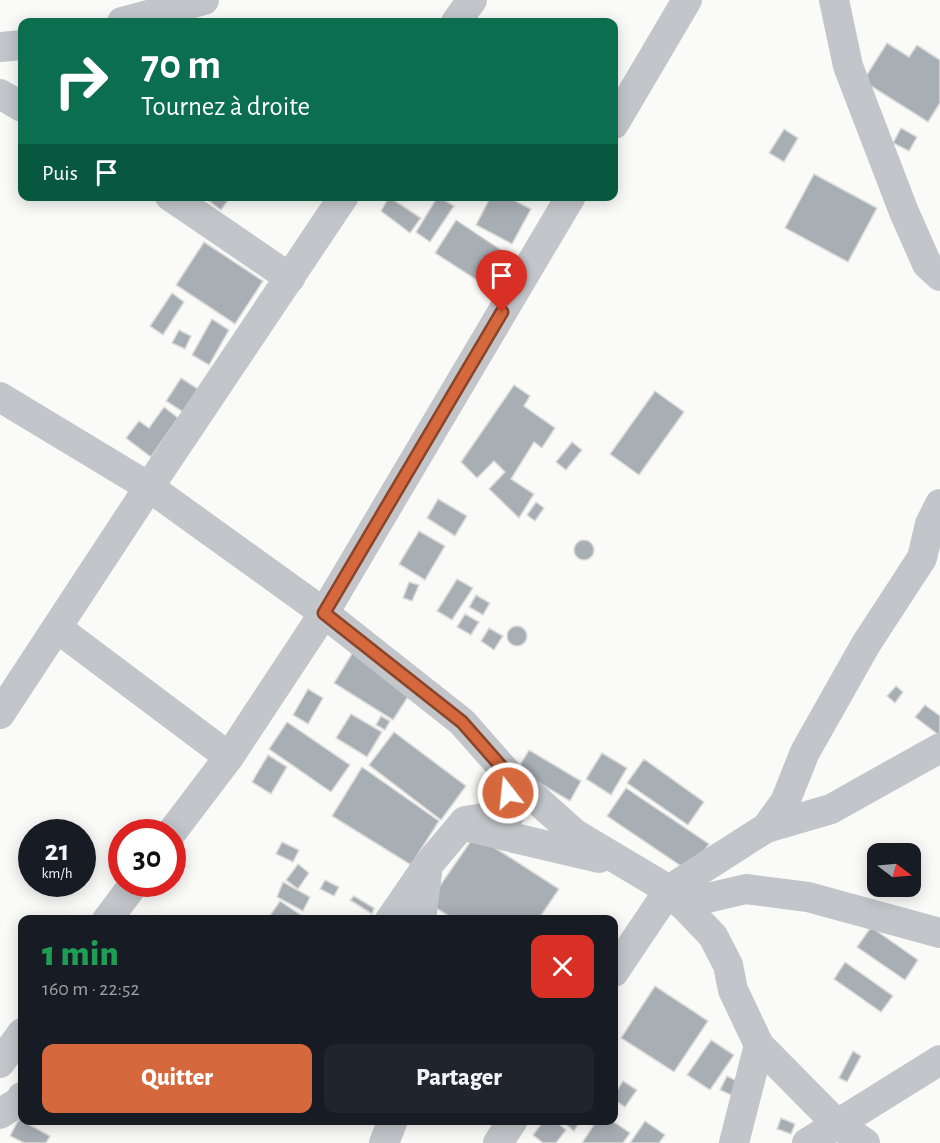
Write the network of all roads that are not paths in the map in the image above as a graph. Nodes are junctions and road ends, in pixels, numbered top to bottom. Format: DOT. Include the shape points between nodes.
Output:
graph roads {
  1 [pos="204,0"];
  2 [pos="472,0"];
  3 [pos="687,0"];
  4 [pos="834,0"];
  5 [pos="137,18"];
  6 [pos="459,18"];
  7 [pos="18,45"];
  8 [pos="0,47"];
  9 [pos="0,94"];
  10 [pos="18,105"];
  11 [pos="618,117"];
  12 [pos="177,201"];
  13 [pos="341,201"];
  14 [pos="558,201"];
  15 [pos="940,276"];
  16 [pos="290,278"];
  17 [pos="0,397"];
  18 [pos="149,487"];
  19 [pos="940,504"];
  20 [pos="324,613"];
  21 [pos="57,628"];
  22 [pos="0,714"];
  23 [pos="940,748"];
  24 [pos="228,757"];
  25 [pos="506,772"];
  26 [pos="182,819"];
  27 [pos="766,828"];
  28 [pos="428,865"];
  29 [pos="625,865"];
  30 [pos="124,897"];
  31 [pos="676,897"];
  32 [pos="111,915"];
  33 [pos="393,915"];
  34 [pos="422,915"];
  35 [pos="940,933"];
  36 [pos="618,967"];
  37 [pos="18,1038"];
  38 [pos="759,1045"];
  39 [pos="940,1060"];
  40 [pos="0,1063"];
  41 [pos="18,1102"];
  42 [pos="0,1114"];
  43 [pos="837,1124"];
  44 [pos="391,1125"];
  45 [pos="510,1125"];
  46 [pos="384,1143"];
  47 [pos="498,1143"];
  48 [pos="734,1143"];
  49 [pos="807,1143"];
  50 [pos="865,1143"];
  1 -- 5 [label="street"];
  2 -- 6 [label="street"];
  3 -- 11 [label="street"];
  4 -- 15 [label="street" via="848,66 900,202 927,264"];
  7 -- 8 [label="street"];
  9 -- 10 [label="street"];
  12 -- 16 [label="street"];
  13 -- 16 [label="street"];
  14 -- 20 [label="street"];
  16 -- 18 [label="street"];
  17 -- 18 [label="street"];
  18 -- 20 [label="street"];
  18 -- 21 [label="street"];
  19 -- 27 [label="street" via="921,558 866,644 805,752 785,802"];
  20 -- 24 [label="street"];
  20 -- 25 [label="street" via="462,722"];
  21 -- 22 [label="street"];
  21 -- 24 [label="street"];
  23 -- 27 [label="street" via="831,809"];
  24 -- 26 [label="street"];
  25 -- 28 [label="street" via="510,814 465,820"];
  25 -- 29 [label="street" via="574,834"];
  27 -- 31 [label="street"];
  28 -- 29 [label="street" via="469,826"];
  28 -- 33 [label="street"];
  28 -- 34 [label="street"];
  29 -- 31 [label="street"];
  30 -- 32 [label="street"];
  31 -- 35 [label="street" via="746,889 808,897"];
  31 -- 36 [label="street"];
  31 -- 38 [label="street" via="713,936"];
  37 -- 40 [label="street"];
  38 -- 43 [label="street"];
  38 -- 48 [label="street"];
  39 -- 43 [label="street"];
  41 -- 42 [label="street"];
  43 -- 49 [label="street"];
  43 -- 50 [label="street"];
  44 -- 46 [label="street"];
  45 -- 47 [label="street"];
}
